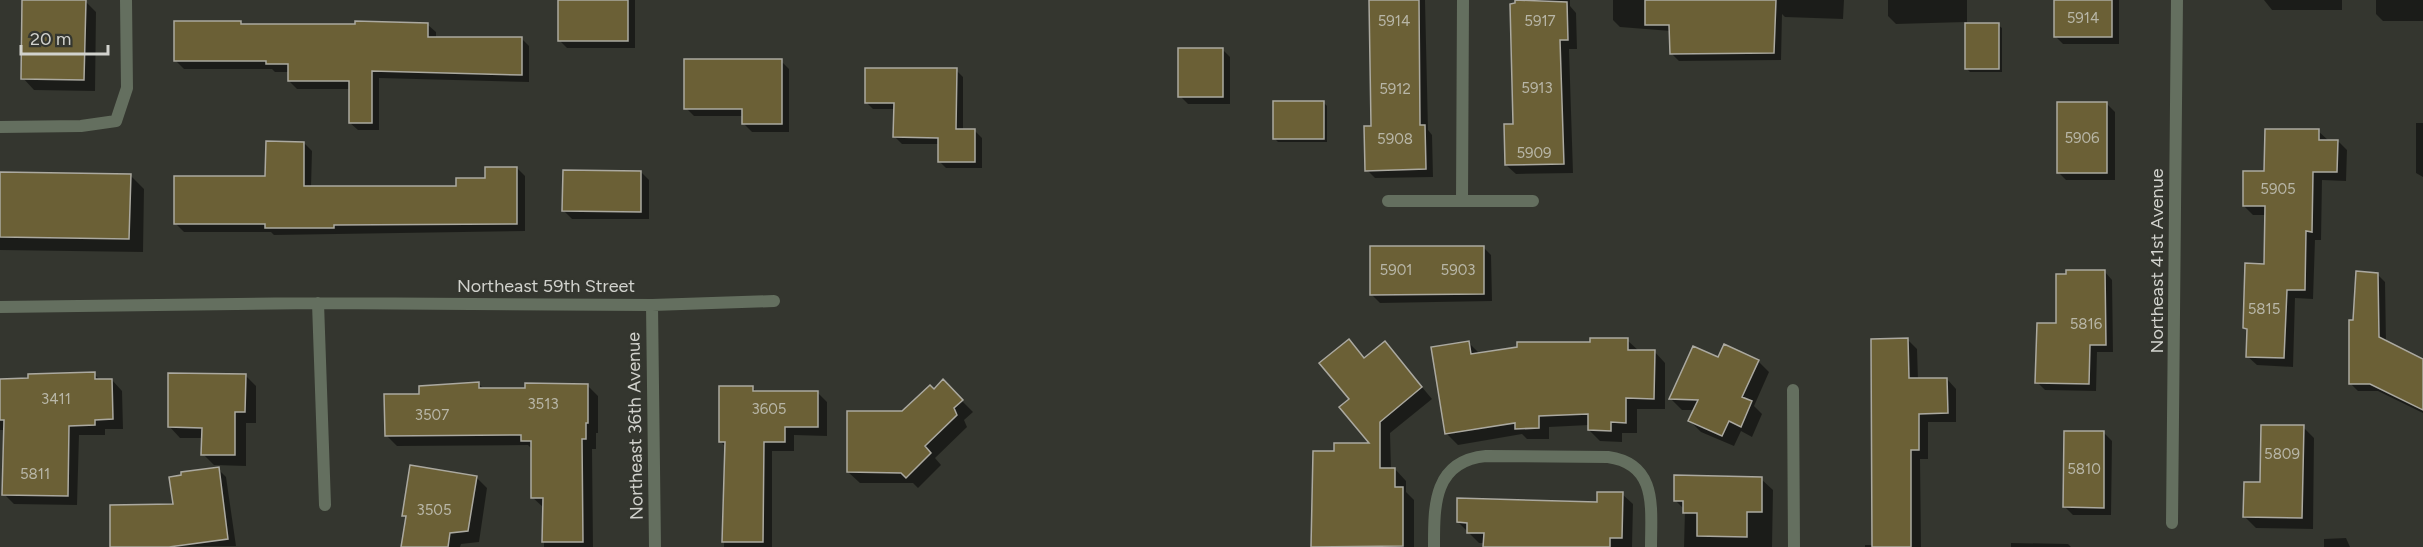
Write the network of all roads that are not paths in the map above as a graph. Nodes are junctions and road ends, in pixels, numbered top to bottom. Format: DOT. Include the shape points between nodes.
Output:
graph roads {
  1 [pos="126,0"];
  2 [pos="1463,0"];
  3 [pos="2177,0"];
  4 [pos="0,127"];
  5 [pos="1388,201"];
  6 [pos="1462,201"];
  7 [pos="1533,201"];
  8 [pos="774,301"];
  9 [pos="318,303"];
  10 [pos="652,304"];
  11 [pos="0,307"];
  12 [pos="1793,390"];
  13 [pos="325,505"];
  14 [pos="2172,523"];
  15 [pos="655,547"];
  16 [pos="1434,547"];
  17 [pos="1651,547"];
  18 [pos="1794,547"];
  1 -- 4 [label="street" via="127,88 116,121 81,126"];
  2 -- 6 [label="street"];
  3 -- 14 [label="street, Northeast 41st Avenue"];
  5 -- 6 [label="street"];
  6 -- 7 [label="street"];
  8 -- 10 [label="street, Northeast 59th Street"];
  9 -- 10 [label="street, Northeast 59th Street"];
  9 -- 11 [label="street, Northeast 59th Street"];
  9 -- 13 [label="street"];
  10 -- 15 [label="street, Northeast 36th Avenue"];
  12 -- 18 [label="street"];
  16 -- 17 [label="street" via="1434,508 1443,481 1466,460 1486,456 1608,457 1636,468 1650,495"];
}
